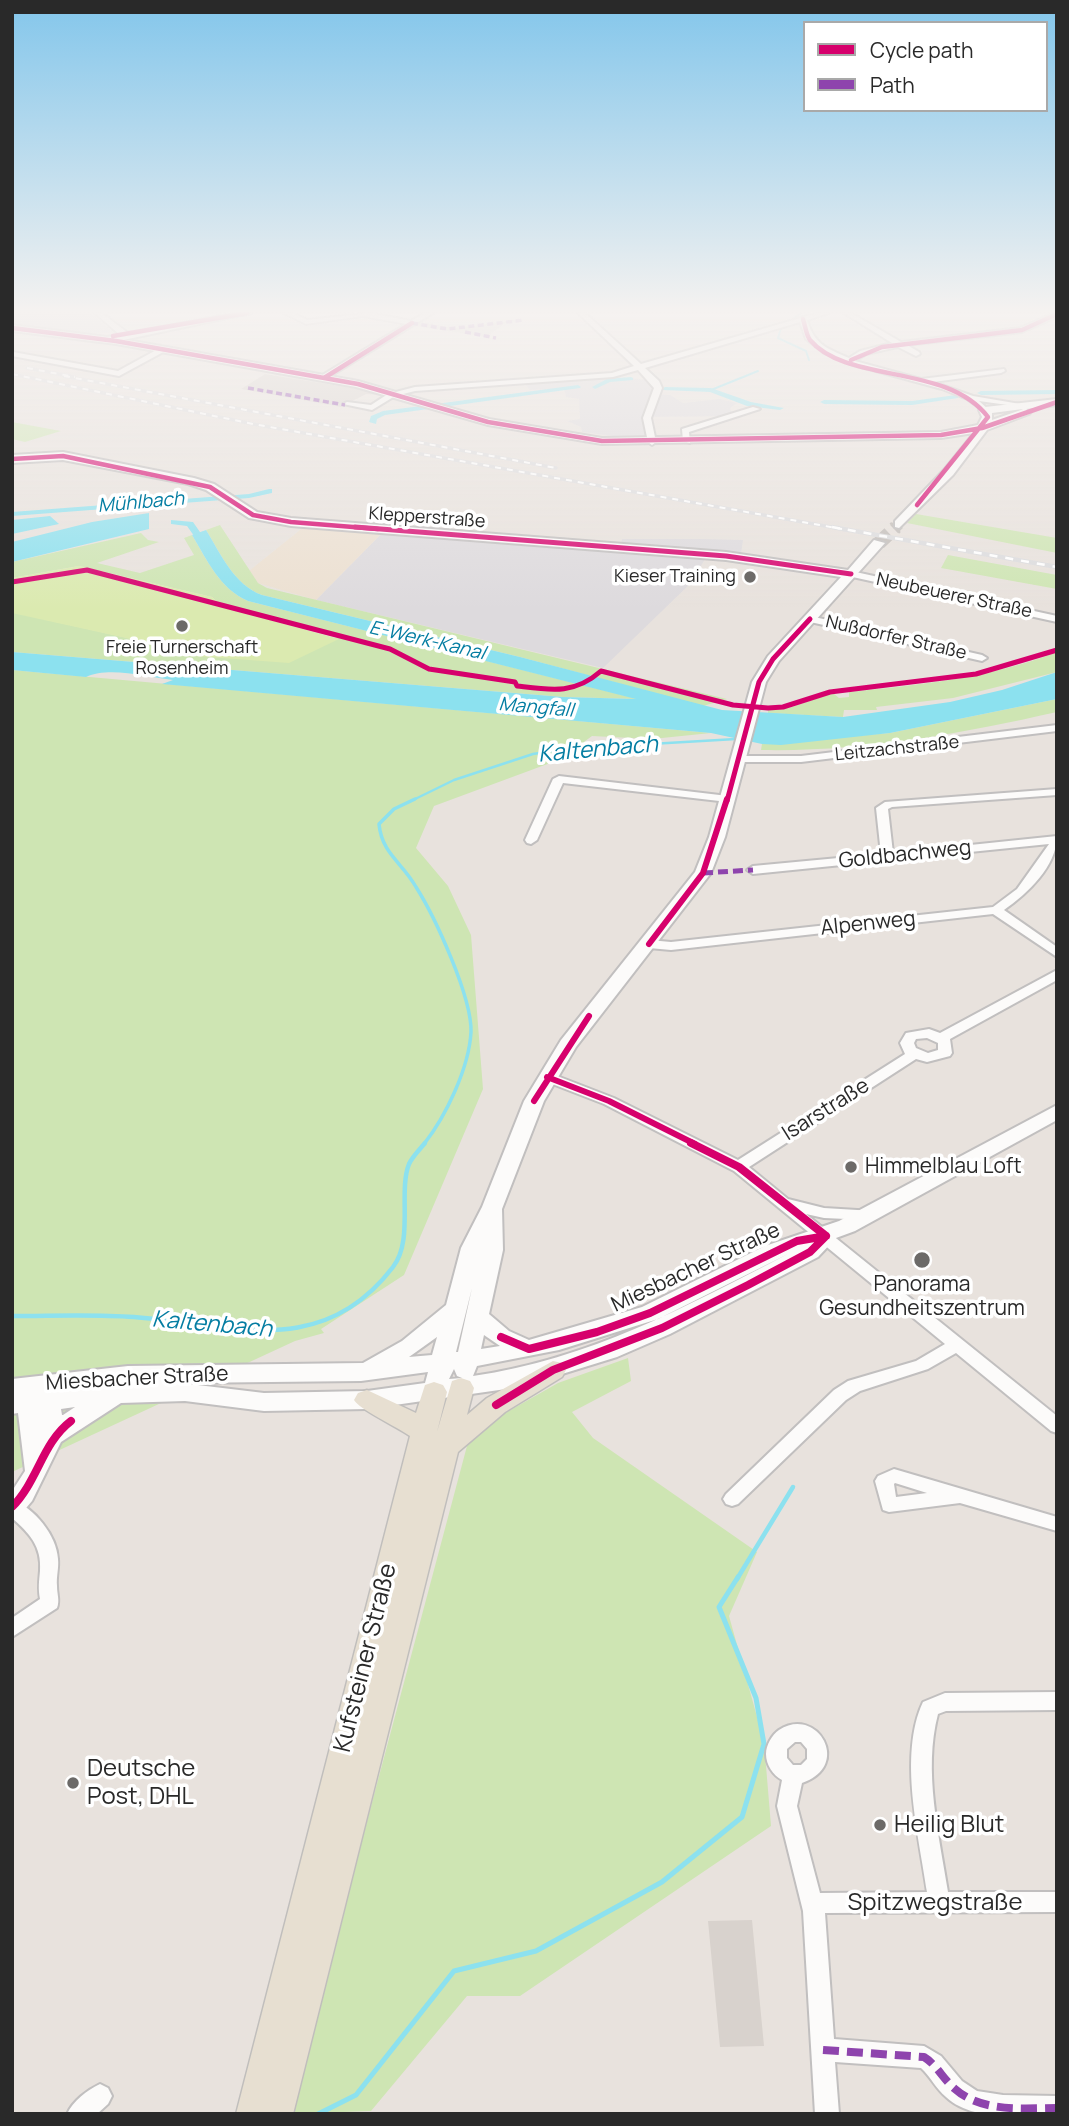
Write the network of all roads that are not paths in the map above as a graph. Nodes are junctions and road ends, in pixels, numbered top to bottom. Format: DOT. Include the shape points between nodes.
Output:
graph roads {
  1 [pos="454,412"];
  2 [pos="649,412"];
  3 [pos="746,412"];
  4 [pos="986,412"];
  5 [pos="1017,412"];
  6 [pos="942,435"];
  7 [pos="975,437"];
  8 [pos="687,441"];
  9 [pos="652,442"];
  10 [pos="12,460"];
  11 [pos="899,524"];
  12 [pos="879,543"];
  13 [pos="846,579"];
  14 [pos="810,619"];
  15 [pos="1057,619"];
  16 [pos="982,658"];
  17 [pos="1057,728"];
  18 [pos="739,755"];
  19 [pos="1057,792"];
  20 [pos="728,799"];
  21 [pos="531,840"];
  22 [pos="1057,841"];
  23 [pos="887,857"];
  24 [pos="753,870"];
  25 [pos="996,910"];
  26 [pos="649,944"];
  27 [pos="1057,953"];
  28 [pos="1057,974"];
  29 [pos="941,1038"];
  30 [pos="914,1054"];
  31 [pos="547,1077"];
  32 [pos="1057,1111"];
  33 [pos="739,1167"];
  34 [pos="784,1203"];
  35 [pos="869,1215"];
  36 [pos="826,1236"];
  37 [pos="466,1313"];
  38 [pos="958,1344"];
  39 [pos="529,1349"];
  40 [pos="467,1360"];
  41 [pos="441,1363"];
  42 [pos="553,1370"];
  43 [pos="361,1372"];
  44 [pos="12,1388"];
  45 [pos="461,1388"];
  46 [pos="122,1392"];
  47 [pos="434,1392"];
  48 [pos="34,1397"];
  49 [pos="367,1400"];
  50 [pos="1057,1426"];
  51 [pos="32,1437"];
  52 [pos="436,1440"];
  53 [pos="958,1496"];
  54 [pos="732,1499"];
  55 [pos="12,1507"];
  56 [pos="1057,1524"];
  57 [pos="12,1629"];
  58 [pos="1057,1701"];
  59 [pos="794,1774"];
  60 [pos="1057,1902"];
  61 [pos="813,1903"];
  62 [pos="939,1903"];
  63 [pos="823,2050"];
  64 [pos="100,2096"];
  65 [pos="1057,2108"];
  66 [pos="79,2114"];
  67 [pos="253,2114"];
  68 [pos="275,2114"];
  69 [pos="827,2114"];
  1 -- 9 [label="main road" via="581,438"];
  2 -- 9 [label="street"];
  3 -- 8 [label="street" via="685,431"];
  4 -- 7 [label="main road"];
  5 -- 7 [label="main road"];
  6 -- 7 [label="main road"];
  6 -- 7 [label="main road"];
  6 -- 8 [label="main road"];
  7 -- 11 [label="main road"];
  8 -- 9 [label="main road"];
  10 -- 13 [label="main road, Klepperstraße" via="72,458 199,483 253,514 291,522 726,556 823,569"];
  12 -- 13 [label="main road, Kufsteiner Straße"];
  13 -- 14 [label="main road, Kufsteiner Straße"];
  13 -- 15 [label="street, Neubeuerer Straße"];
  14 -- 16 [label="street, Nußdorfer Straße"];
  14 -- 18 [label="main road, Kufsteiner Straße" via="773,659 759,682"];
  17 -- 18 [label="street, Leitzachstraße" via="801,759"];
  18 -- 20 [label="main road, Kufsteiner Straße"];
  19 -- 23 [label="street" via="889,804 882,808"];
  20 -- 21 [label="street" via="559,779"];
  20 -- 26 [label="main road, Kufsteiner Straße" via="703,873"];
  22 -- 23 [label="street, Goldbachweg"];
  22 -- 25 [label="street" via="1021,892"];
  23 -- 24 [label="street, Goldbachweg"];
  25 -- 26 [label="street, Alpenweg" via="671,946"];
  25 -- 27 [label="street"];
  26 -- 31 [label="main road, Kufsteiner Straße"];
  28 -- 29 [label="street, Isarstraße"];
  29 -- 30 [label="street, Isarstraße" via="947,1046 940,1056"];
  29 -- 30 [label="street, Isarstraße" via="929,1033 911,1036 907,1047"];
  30 -- 33 [label="street, Isarstraße"];
  31 -- 33 [label="street" via="609,1101"];
  31 -- 37 [label="main road, Kufsteiner Straße" via="523,1123 493,1206 492,1250"];
  32 -- 35 [label="main road, Miesbacher Straße"];
  33 -- 34 [label="street"];
  34 -- 35 [label="street" via="824,1213"];
  34 -- 36 [label="street"];
  35 -- 36 [label="main road, Miesbacher Straße"];
  36 -- 38 [label="street"];
  36 -- 39 [label="main road, Miesbacher Straße" via="773,1251 650,1313"];
  36 -- 42 [label="main road, Miesbacher Straße" via="810,1252 662,1328"];
  37 -- 39 [label="main road"];
  37 -- 40 [label="main road, Kufsteiner Straße"];
  37 -- 41 [label="main road, Kufsteiner Straße"];
  37 -- 43 [label="main road"];
  38 -- 50 [label="street"];
  38 -- 54 [label="street" via="922,1365 840,1395"];
  39 -- 40 [label="main road, Miesbacher Straße"];
  40 -- 41 [label="main road, Miesbacher Straße"];
  40 -- 45 [label="main road, Kufsteiner Straße"];
  41 -- 43 [label="main road, Miesbacher Straße"];
  41 -- 47 [label="main road, Kufsteiner Straße"];
  42 -- 45 [label="main road, Miesbacher Straße"];
  42 -- 52 [label="main road"];
  43 -- 48 [label="main road, Miesbacher Straße" via="150,1375"];
  44 -- 48 [label="main road, Miesbacher Straße"];
  45 -- 47 [label="main road, Miesbacher Straße"];
  45 -- 52 [label="main road, Kufsteiner Straße"];
  46 -- 48 [label="main road, Miesbacher Straße"];
  46 -- 49 [label="main road, Miesbacher Straße" via="185,1392 264,1402"];
  46 -- 51 [label="main road"];
  47 -- 49 [label="main road, Miesbacher Straße"];
  47 -- 52 [label="main road, Kufsteiner Straße"];
  48 -- 51 [label="main road" via="29,1417"];
  49 -- 52 [label="main road" via="397,1413"];
  51 -- 55 [label="main road" via="37,1471 27,1492"];
  52 -- 67 [label="main road, Kufsteiner Straße" via="388,1569"];
  52 -- 68 [label="main road, Kufsteiner Straße"];
  53 -- 56 [label="street"];
  55 -- 57 [label="street" via="44,1536 50,1550 45,1588 50,1602"];
  58 -- 62 [label="street" via="945,1702 930,1708 923,1726 923,1774"];
  59 -- 61 [label="street" via="787,1805"];
  60 -- 62 [label="street, Spitzwegstraße"];
  61 -- 62 [label="street, Spitzwegstraße"];
  61 -- 63 [label="street"];
  63 -- 65 [label="street" via="924,2057 937,2064 955,2089 978,2102"];
  63 -- 69 [label="street"];
  64 -- 66 [label="street"];
}
